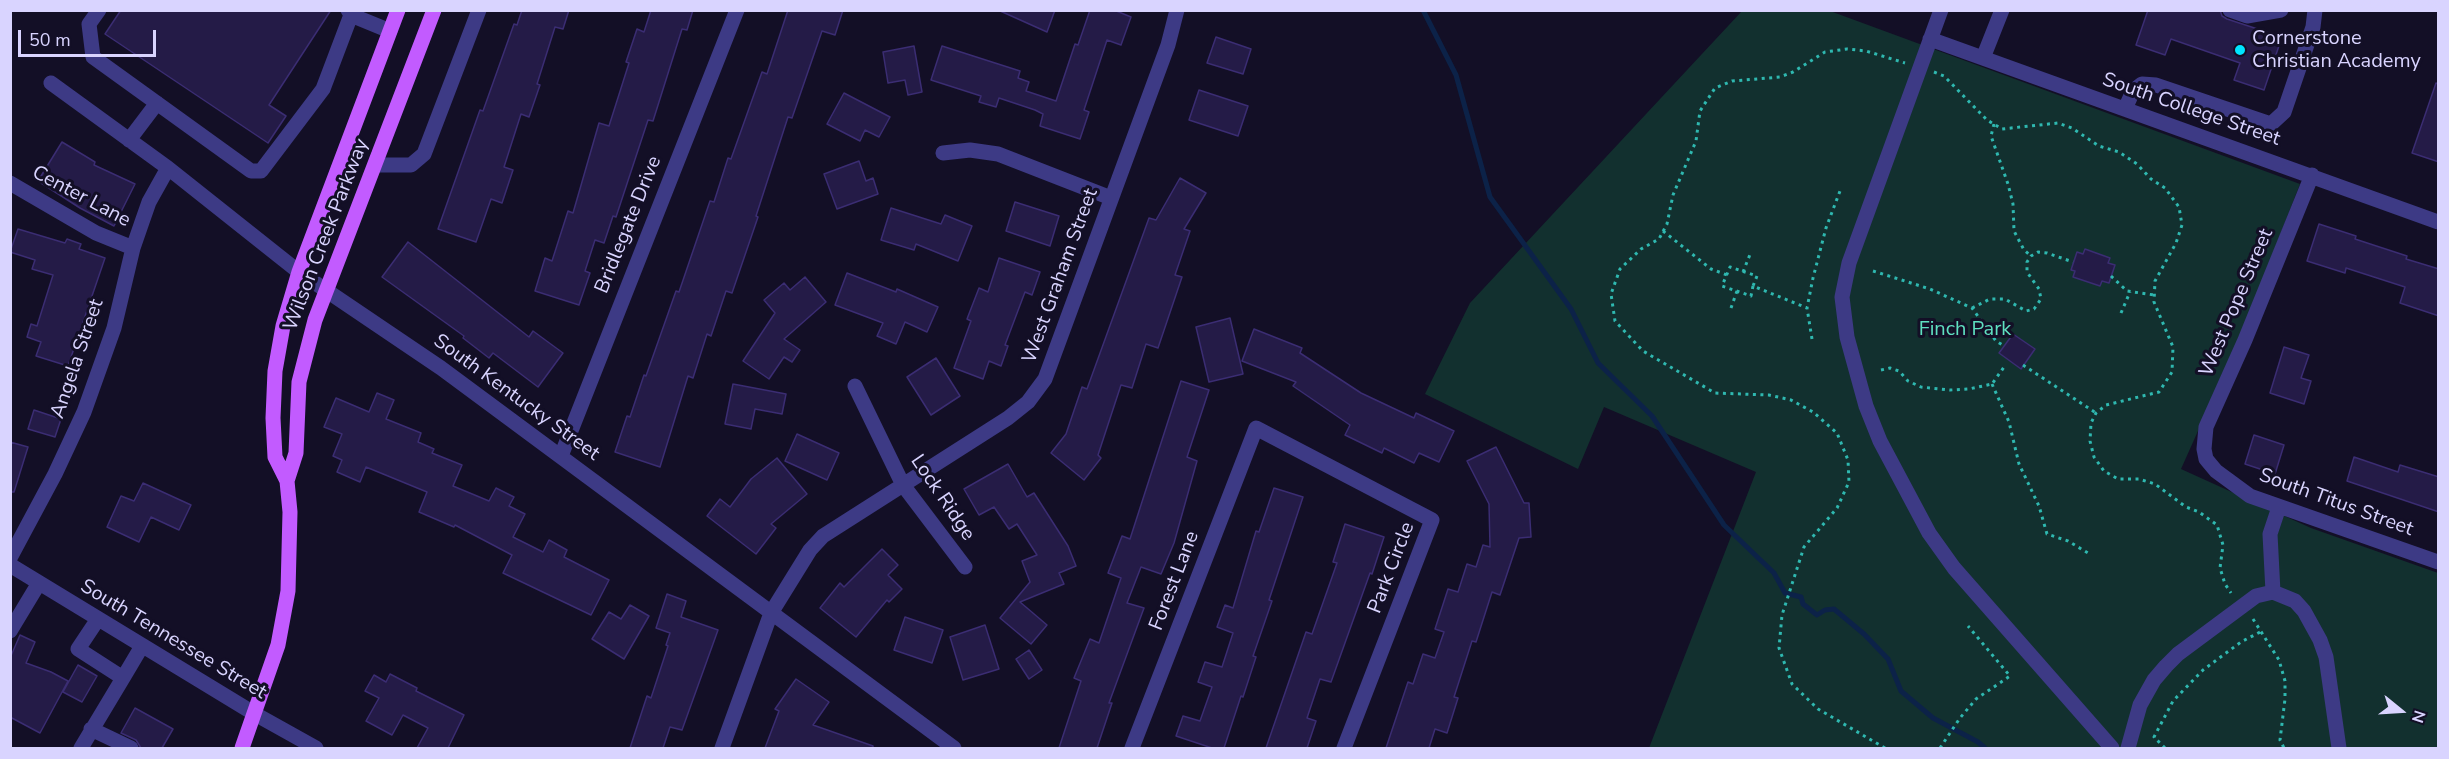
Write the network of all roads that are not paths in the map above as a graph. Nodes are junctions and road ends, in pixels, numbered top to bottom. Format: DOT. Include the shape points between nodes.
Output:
graph roads {
  1 [pos="99,10"];
  2 [pos="398,10"];
  3 [pos="434,10"];
  4 [pos="479,10"];
  5 [pos="736,10"];
  6 [pos="1177,10"];
  7 [pos="1941,10"];
  8 [pos="2002,10"];
  9 [pos="2230,10"];
  10 [pos="2281,10"];
  11 [pos="2315,10"];
  12 [pos="349,13"];
  13 [pos="390,31"];
  14 [pos="1930,39"];
  15 [pos="1983,58"];
  16 [pos="51,83"];
  17 [pos="156,103"];
  18 [pos="2125,109"];
  19 [pos="129,140"];
  20 [pos="943,153"];
  21 [pos="375,165"];
  22 [pos="168,168"];
  23 [pos="2312,175"];
  24 [pos="10,183"];
  25 [pos="1111,198"];
  26 [pos="2439,222"];
  27 [pos="133,248"];
  28 [pos="299,272"];
  29 [pos="327,291"];
  30 [pos="855,386"];
  31 [pos="1256,428"];
  32 [pos="2204,449"];
  33 [pos="561,456"];
  34 [pos="287,482"];
  35 [pos="903,485"];
  36 [pos="2279,507"];
  37 [pos="10,558"];
  38 [pos="2439,562"];
  39 [pos="10,565"];
  40 [pos="965,567"];
  41 [pos="39,583"];
  42 [pos="2273,592"];
  43 [pos="771,613"];
  44 [pos="98,619"];
  45 [pos="10,631"];
  46 [pos="142,646"];
  47 [pos="123,678"];
  48 [pos="255,714"];
  49 [pos="91,729"];
  50 [pos="81,748"];
  51 [pos="131,748"];
  52 [pos="242,748"];
  53 [pos="316,748"];
  54 [pos="722,748"];
  55 [pos="954,748"];
  56 [pos="1132,748"];
  57 [pos="1344,748"];
  58 [pos="2112,748"];
  59 [pos="2128,748"];
  60 [pos="2339,748"];
  1 -- 17 [label="street" via="89,24 93,57"];
  2 -- 13 [label="main road, Wilson Creek Parkway"];
  3 -- 21 [label="main road, Wilson Creek Parkway"];
  4 -- 21 [label="street" via="424,154 411,165"];
  5 -- 33 [label="street, Bridlegate Drive"];
  6 -- 25 [label="street, West Graham Street" via="1168,45"];
  7 -- 14 [label="street"];
  8 -- 15 [label="street"];
  9 -- 10 [label="street" via="2247,16"];
  11 -- 18 [label="street" via="2313,27 2284,112 2271,124 2156,85 2142,84 2133,91"];
  12 -- 13 [label="street"];
  12 -- 17 [label="street" via="323,89 261,171 251,171"];
  13 -- 28 [label="main road, Wilson Creek Parkway"];
  14 -- 15 [label="street, South College Street"];
  14 -- 58 [label="street" via="1849,263 1842,297 1846,337 1880,441 1929,533 1954,568"];
  15 -- 18 [label="street, South College Street"];
  16 -- 19 [label="street, South Kentucky Street"];
  17 -- 19 [label="street"];
  18 -- 23 [label="street, South College Street"];
  19 -- 22 [label="street, South Kentucky Street"];
  20 -- 25 [label="street" via="970,150 998,154"];
  21 -- 29 [label="main road, Wilson Creek Parkway"];
  22 -- 27 [label="street, Angela Street" via="149,202"];
  22 -- 28 [label="street, South Kentucky Street"];
  23 -- 26 [label="street, South College Street"];
  23 -- 32 [label="street, West Pope Street" via="2206,427"];
  24 -- 27 [label="street, Center Lane" via="96,233"];
  25 -- 35 [label="street, West Graham Street" via="1046,379 1028,402 1008,418"];
  27 -- 37 [label="street, Angela Street" via="114,328 84,412"];
  28 -- 29 [label="street, South Kentucky Street"];
  28 -- 34 [label="main road, Wilson Creek Parkway" via="283,326 273,393 275,457"];
  29 -- 33 [label="street, South Kentucky Street"];
  29 -- 34 [label="main road, Wilson Creek Parkway" via="301,373 296,453"];
  30 -- 35 [label="street, Lock Ridge"];
  31 -- 56 [label="street, Forest Lane"];
  31 -- 57 [label="street, Park Circle" via="1432,520"];
  32 -- 36 [label="street, South Titus Street" via="2210,466 2242,492"];
  33 -- 43 [label="street, South Kentucky Street"];
  34 -- 48 [label="main road, Wilson Creek Parkway" via="288,591 278,645"];
  35 -- 40 [label="street, Lock Ridge"];
  35 -- 43 [label="street, West Graham Street" via="823,536"];
  36 -- 38 [label="street, South Titus Street"];
  36 -- 42 [label="street" via="2270,534"];
  39 -- 41 [label="street, South Tennessee Street"];
  41 -- 44 [label="street, South Tennessee Street"];
  41 -- 45 [label="street"];
  42 -- 59 [label="street" via="2256,596 2166,666 2140,705"];
  42 -- 60 [label="street" via="2295,601 2320,640"];
  43 -- 54 [label="street, West Graham Street"];
  43 -- 55 [label="street, South Kentucky Street"];
  44 -- 46 [label="street, South Tennessee Street"];
  44 -- 47 [label="street" via="78,649"];
  46 -- 47 [label="street"];
  46 -- 48 [label="street, South Tennessee Street"];
  47 -- 49 [label="street"];
  48 -- 52 [label="main road, Wilson Creek Parkway"];
  48 -- 53 [label="street, South Tennessee Street"];
  49 -- 50 [label="street"];
  49 -- 51 [label="street"];
}
